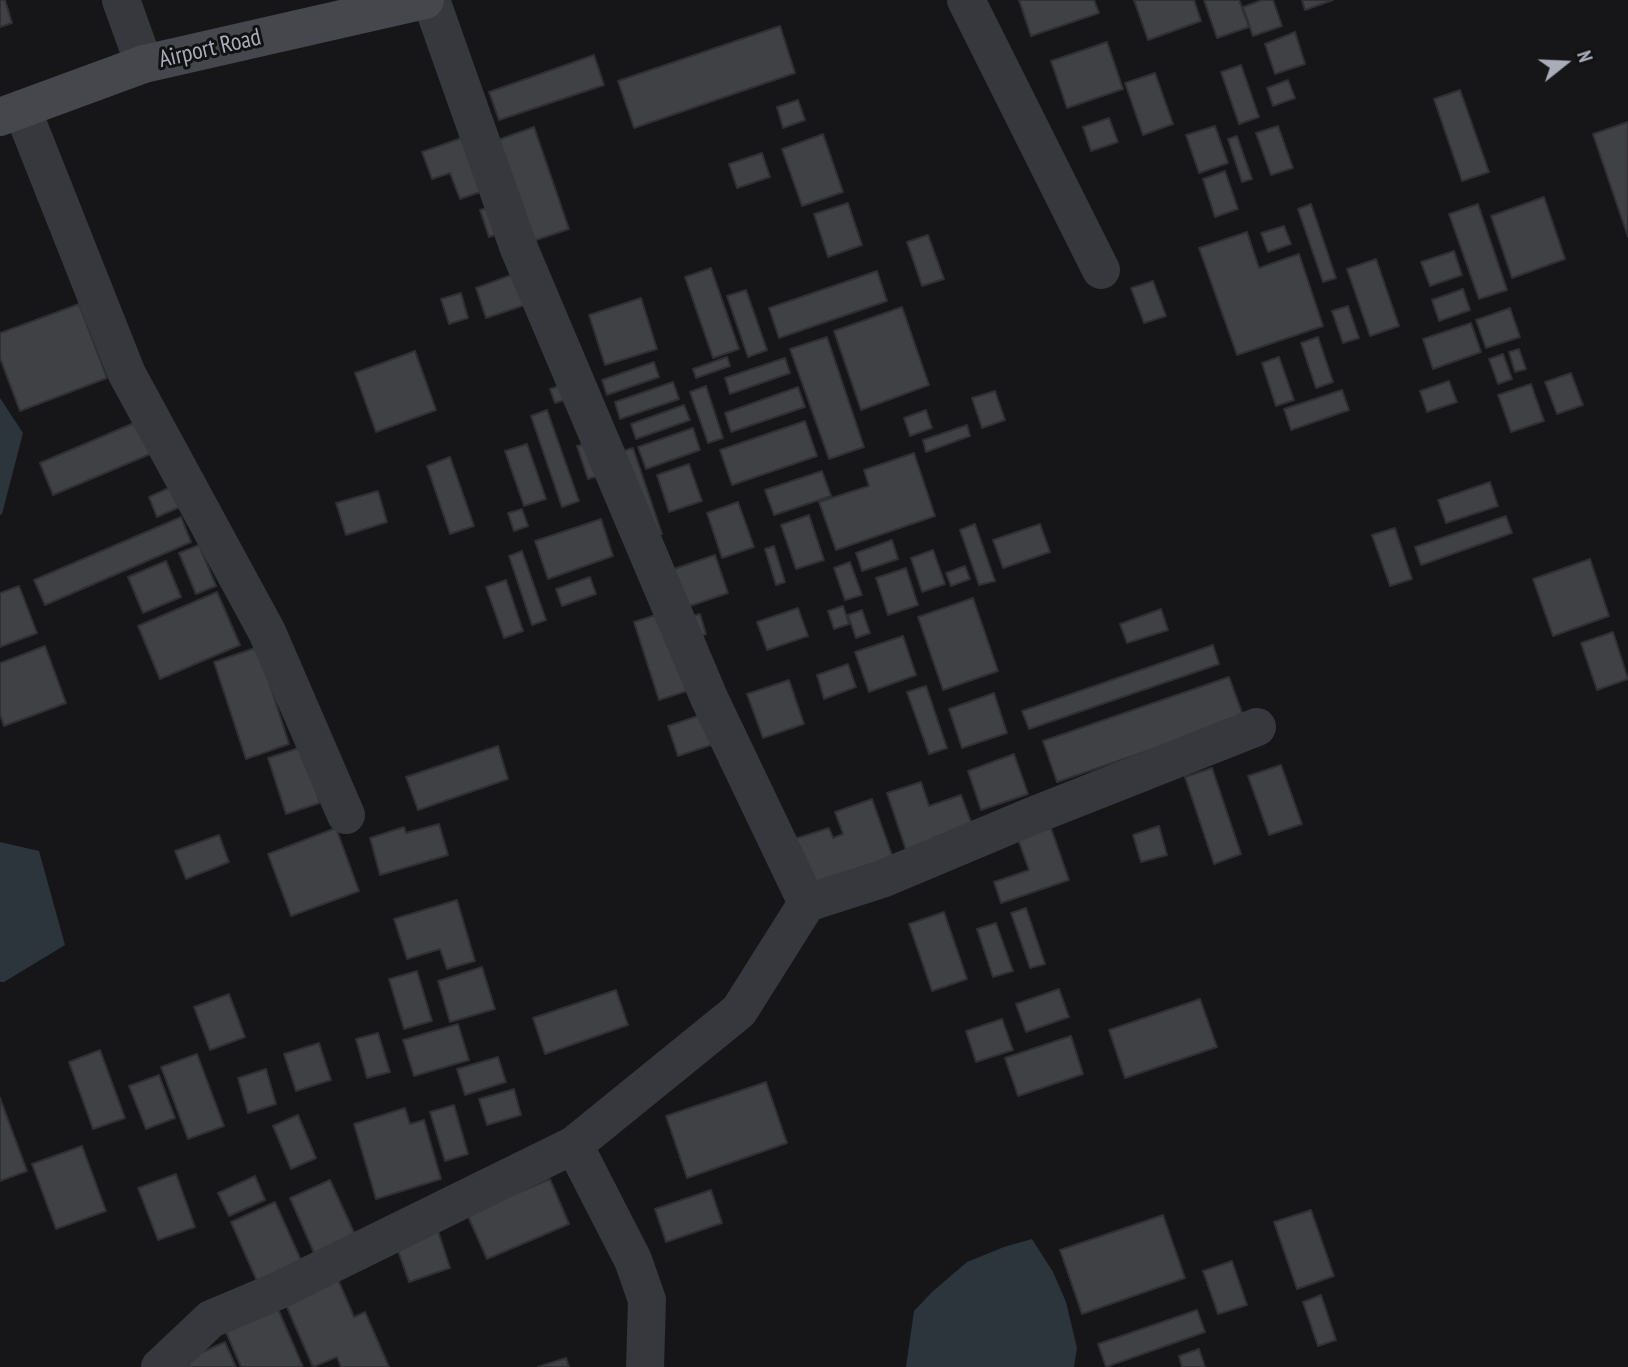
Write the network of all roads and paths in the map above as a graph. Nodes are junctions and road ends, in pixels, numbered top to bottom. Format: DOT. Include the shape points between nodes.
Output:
graph roads {
  1 [pos="121,0"];
  2 [pos="425,0"];
  3 [pos="431,0"];
  4 [pos="966,0"];
  5 [pos="144,64"];
  6 [pos="11,113"];
  7 [pos="1101,270"];
  8 [pos="1257,727"];
  9 [pos="346,815"];
  10 [pos="807,903"];
  11 [pos="574,1145"];
  12 [pos="160,1367"];
  13 [pos="645,1367"];
  1 -- 5 [label="street"];
  2 -- 5 [label="main road, Airport Road"];
  3 -- 10 [label="street" via="518,246 710,700"];
  4 -- 7 [label="street"];
  5 -- 6 [label="main road, Airport Road"];
  6 -- 9 [label="street" via="127,374 267,632"];
  8 -- 10 [label="street" via="881,879"];
  10 -- 11 [label="street" via="739,1011"];
  11 -- 12 [label="street" via="211,1319"];
  11 -- 13 [label="street" via="633,1260 647,1300"];
}
